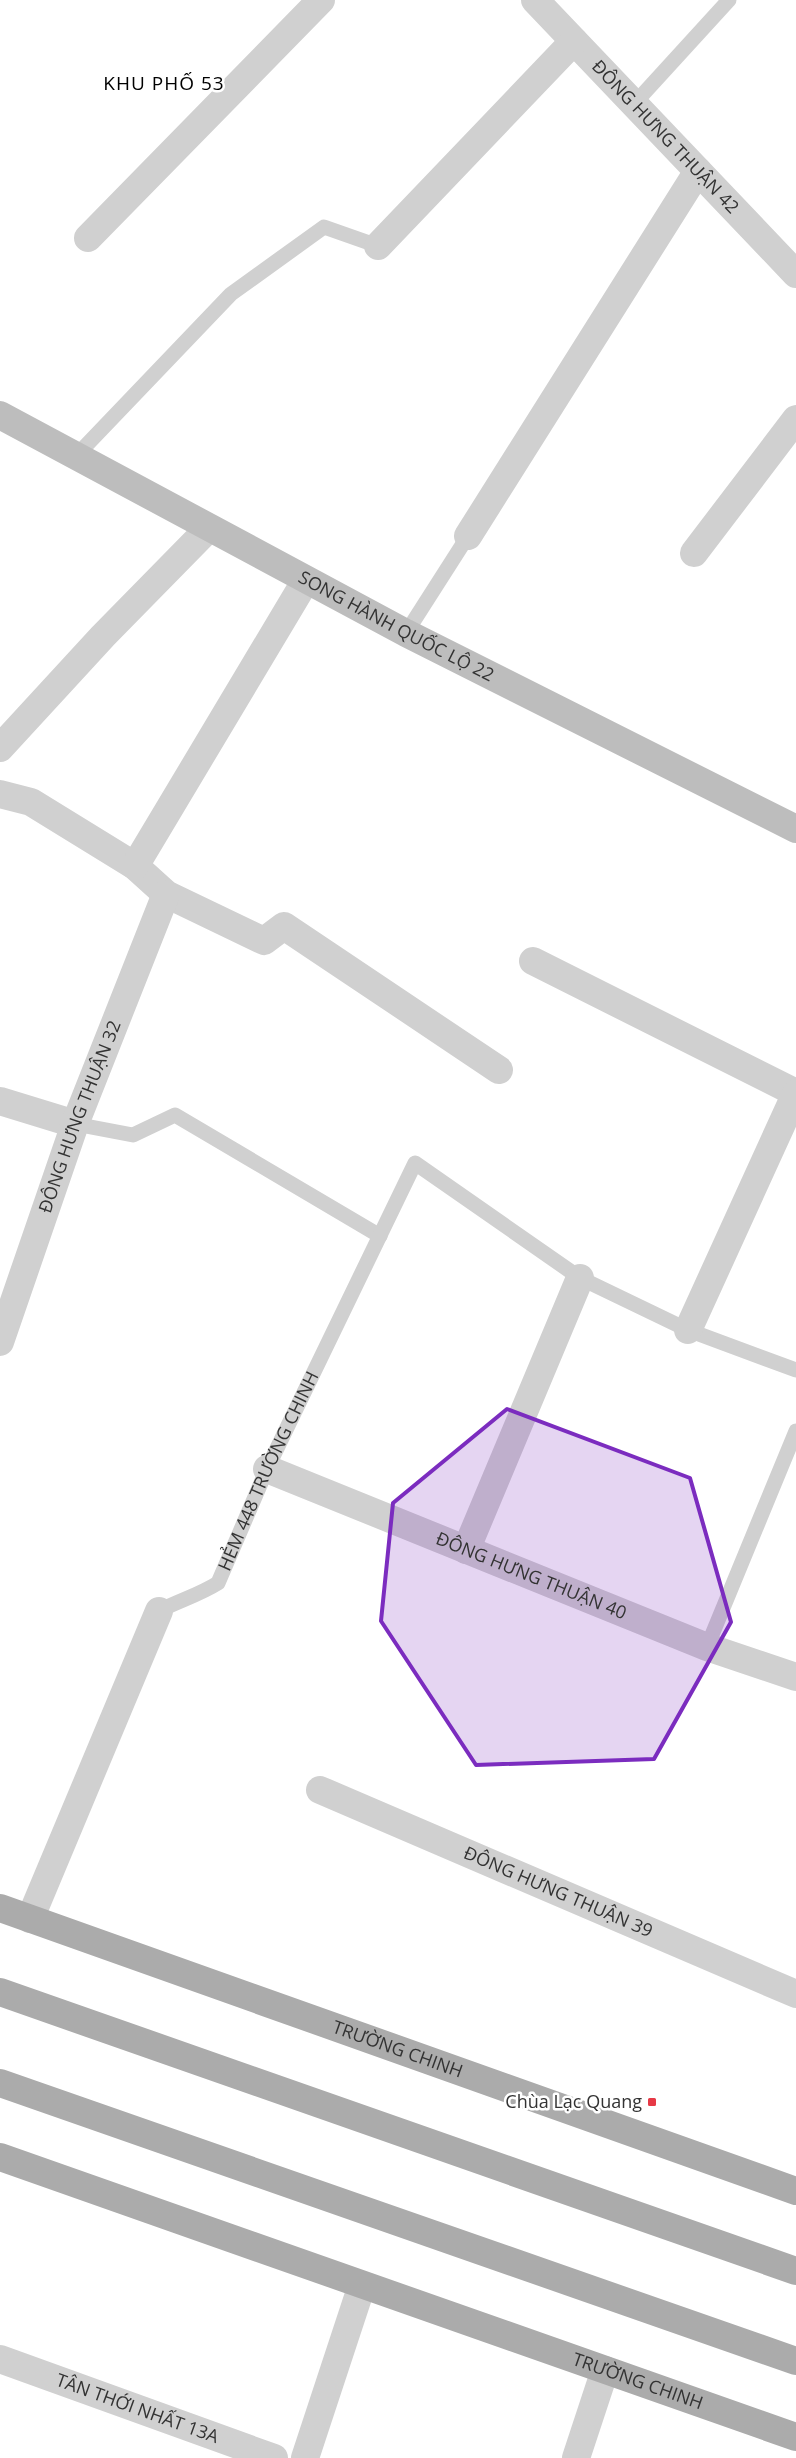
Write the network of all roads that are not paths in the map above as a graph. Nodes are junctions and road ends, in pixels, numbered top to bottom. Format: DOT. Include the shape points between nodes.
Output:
graph roads {
  1 [pos="321,0"];
  2 [pos="535,0"];
  3 [pos="729,0"];
  4 [pos="574,41"];
  5 [pos="634,104"];
  6 [pos="698,172"];
  7 [pos="88,238"];
  8 [pos="378,246"];
  9 [pos="792,262"];
  10 [pos="0,415"];
  11 [pos="796,419"];
  12 [pos="76,456"];
  13 [pos="209,528"];
  14 [pos="468,536"];
  15 [pos="694,553"];
  16 [pos="306,580"];
  17 [pos="406,633"];
  18 [pos="0,748"];
  19 [pos="0,794"];
  20 [pos="796,829"];
  21 [pos="134,866"];
  22 [pos="166,894"];
  23 [pos="533,961"];
  24 [pos="499,1070"];
  25 [pos="796,1093"];
  26 [pos="0,1101"];
  27 [pos="75,1124"];
  28 [pos="380,1236"];
  29 [pos="580,1278"];
  30 [pos="688,1330"];
  31 [pos="0,1342"];
  32 [pos="796,1370"];
  33 [pos="796,1431"];
  34 [pos="267,1469"];
  35 [pos="466,1550"];
  36 [pos="159,1611"];
  37 [pos="707,1647"];
  38 [pos="796,1678"];
  39 [pos="320,1790"];
  40 [pos="0,1908"];
  41 [pos="30,1919"];
  42 [pos="0,1992"];
  43 [pos="796,1994"];
  44 [pos="0,2083"];
  45 [pos="0,2157"];
  46 [pos="796,2191"];
  47 [pos="796,2272"];
  48 [pos="362,2285"];
  49 [pos="0,2359"];
  50 [pos="796,2360"];
  51 [pos="605,2370"];
  52 [pos="796,2437"];
  53 [pos="274,2458"];
  54 [pos="305,2458"];
  55 [pos="576,2458"];
  1 -- 7 [label="street"];
  2 -- 4 [label="street, ĐÔNG HƯNG THUẬN 42"];
  3 -- 5 [label="lane"];
  4 -- 5 [label="street, ĐÔNG HƯNG THUẬN 42"];
  4 -- 8 [label="street"];
  5 -- 6 [label="street, ĐÔNG HƯNG THUẬN 42"];
  6 -- 9 [label="street, ĐÔNG HƯNG THUẬN 42"];
  6 -- 14 [label="street"];
  8 -- 12 [label="lane" via="324,227 231,294"];
  10 -- 12 [label="street, SONG HÀNH QUỐC LỘ 22"];
  11 -- 15 [label="street"];
  12 -- 13 [label="street, SONG HÀNH QUỐC LỘ 22"];
  13 -- 16 [label="street, SONG HÀNH QUỐC LỘ 22"];
  13 -- 18 [label="street"];
  14 -- 17 [label="lane"];
  16 -- 17 [label="street, SONG HÀNH QUỐC LỘ 22"];
  16 -- 21 [label="street"];
  17 -- 20 [label="street, SONG HÀNH QUỐC LỘ 22"];
  19 -- 21 [label="street" via="31,802"];
  21 -- 22 [label="street"];
  22 -- 24 [label="street" via="264,941 284,926"];
  22 -- 27 [label="street, ĐÔNG HƯNG THUẬN 32"];
  23 -- 25 [label="street"];
  25 -- 30 [label="street"];
  26 -- 27 [label="street"];
  27 -- 28 [label="lane" via="133,1135 175,1115"];
  27 -- 31 [label="street, ĐÔNG HƯNG THUẬN 32"];
  28 -- 29 [label="lane, HẺM 448 TRƯỜNG CHINH" via="415,1163"];
  28 -- 34 [label="lane, HẺM 448 TRƯỜNG CHINH"];
  29 -- 30 [label="lane"];
  29 -- 35 [label="street"];
  30 -- 32 [label="lane"];
  33 -- 37 [label="lane"];
  34 -- 35 [label="street, ĐÔNG HƯNG THUẬN 40"];
  34 -- 36 [label="lane, HẺM 448 TRƯỜNG CHINH" via="218,1584"];
  35 -- 37 [label="street, ĐÔNG HƯNG THUẬN 40"];
  36 -- 41 [label="street, HẺM 448 TRƯỜNG CHINH"];
  37 -- 38 [label="street, ĐÔNG HƯNG THUẬN 40"];
  39 -- 43 [label="street, ĐÔNG HƯNG THUẬN 39"];
  40 -- 41 [label="main road, TRƯỜNG CHINH"];
  41 -- 46 [label="main road, TRƯỜNG CHINH"];
  42 -- 47 [label="main road"];
  44 -- 50 [label="main road"];
  45 -- 48 [label="main road, TRƯỜNG CHINH"];
  48 -- 51 [label="main road, TRƯỜNG CHINH"];
  48 -- 54 [label="street"];
  49 -- 53 [label="street, TÂN THỚI NHẤT 13A"];
  51 -- 52 [label="main road, TRƯỜNG CHINH"];
  51 -- 55 [label="street"];
}
